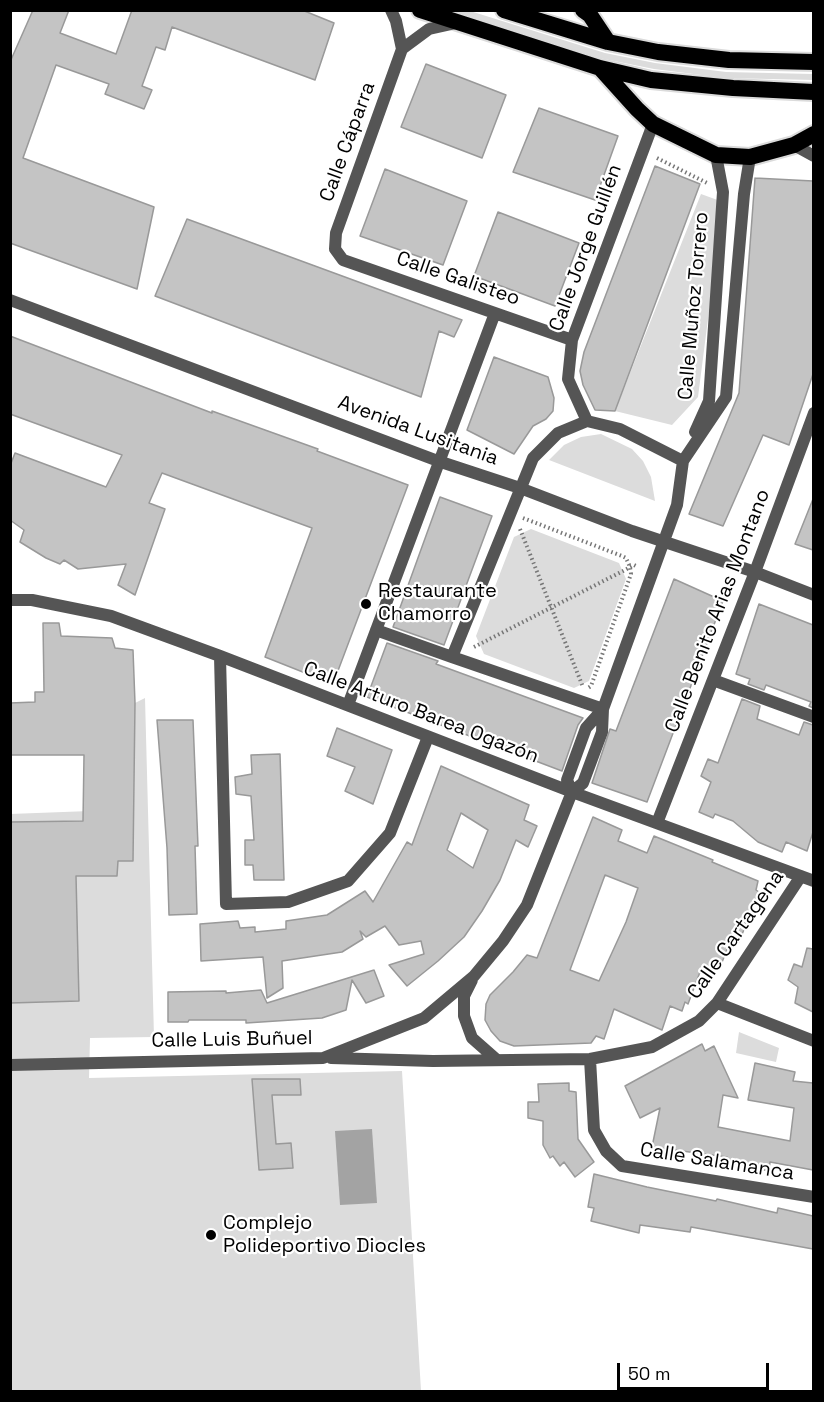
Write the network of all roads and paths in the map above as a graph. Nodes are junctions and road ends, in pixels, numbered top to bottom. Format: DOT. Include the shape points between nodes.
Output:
graph roads {
  1 [pos="391,10"];
  2 [pos="420,10"];
  3 [pos="504,10"];
  4 [pos="588,12"];
  5 [pos="456,23"];
  6 [pos="608,42"];
  7 [pos="402,49"];
  8 [pos="813,62"];
  9 [pos="600,68"];
  10 [pos="813,92"];
  11 [pos="653,124"];
  12 [pos="813,134"];
  13 [pos="794,145"];
  14 [pos="643,151"];
  15 [pos="716,155"];
  16 [pos="813,156"];
  17 [pos="750,157"];
  18 [pos="723,192"];
  19 [pos="335,249"];
  20 [pos="10,300"];
  21 [pos="495,313"];
  22 [pos="572,340"];
  23 [pos="813,413"];
  24 [pos="587,421"];
  25 [pos="683,461"];
  26 [pos="438,462"];
  27 [pos="520,488"];
  28 [pos="664,542"];
  29 [pos="630,567"];
  30 [pos="755,572"];
  31 [pos="813,595"];
  32 [pos="10,600"];
  33 [pos="551,608"];
  34 [pos="376,630"];
  35 [pos="476,654"];
  36 [pos="220,656"];
  37 [pos="452,657"];
  38 [pos="713,680"];
  39 [pos="582,684"];
  40 [pos="579,692"];
  41 [pos="348,705"];
  42 [pos="603,709"];
  43 [pos="813,717"];
  44 [pos="428,737"];
  45 [pos="572,792"];
  46 [pos="657,823"];
  47 [pos="801,876"];
  48 [pos="813,881"];
  49 [pos="474,976"];
  50 [pos="717,1003"];
  51 [pos="813,1041"];
  52 [pos="323,1058"];
  53 [pos="590,1059"];
  54 [pos="497,1060"];
  55 [pos="10,1065"];
  56 [pos="813,1197"];
  1 -- 7 [label="street"];
  2 -- 5 [label="highway"];
  3 -- 6 [label="highway"];
  4 -- 6 [label="highway"];
  5 -- 7 [label="street" via="429,29"];
  5 -- 9 [label="highway"];
  6 -- 8 [label="highway" via="729,60"];
  7 -- 19 [label="street, Calle Cáparra" via="336,233"];
  9 -- 10 [label="highway" via="651,80"];
  9 -- 11 [label="highway"];
  11 -- 14 [label="street, Calle Jorge Guillén"];
  11 -- 15 [label="highway"];
  12 -- 13 [label="highway"];
  13 -- 16 [label="street"];
  13 -- 17 [label="highway"];
  14 -- 18 [label="path"];
  14 -- 22 [label="street, Calle Jorge Guillén"];
  15 -- 17 [label="highway"];
  15 -- 18 [label="street, Calle Muñoz Torrero"];
  17 -- 25 [label="street, Calle Muñoz Torrero" via="726,397"];
  18 -- 25 [label="street, Calle Muñoz Torrero" via="709,401"];
  19 -- 21 [label="street, Calle Galisteo" via="343,260"];
  20 -- 26 [label="street, Avenida Lusitania"];
  21 -- 22 [label="street, Calle Galisteo"];
  21 -- 26 [label="street"];
  22 -- 24 [label="street, Calle Jorge Guillén" via="568,379"];
  23 -- 30 [label="street, Calle Benito Arias Montano"];
  24 -- 25 [label="street" via="620,429"];
  24 -- 27 [label="street" via="558,433 533,458"];
  25 -- 28 [label="street, Calle Luis Buñuel" via="676,505"];
  26 -- 27 [label="street, Avenida Lusitania"];
  26 -- 34 [label="street"];
  27 -- 28 [label="street, Avenida Lusitania"];
  27 -- 37 [label="street"];
  28 -- 30 [label="street, Avenida Lusitania"];
  28 -- 42 [label="street, Calle Luis Buñuel"];
  29 -- 33 [label="path"];
  29 -- 33 [label="path" via="622,556 523,518 517,520"];
  29 -- 40 [label="path" via="631,574 591,686"];
  30 -- 31 [label="street, Avenida Lusitania"];
  30 -- 38 [label="street, Calle Benito Arias Montano"];
  32 -- 36 [label="street, Calle Arturo Barea Ogazón" via="32,600 111,616"];
  33 -- 35 [label="path" via="472,645"];
  33 -- 39 [label="path"];
  34 -- 37 [label="street"];
  34 -- 41 [label="street"];
  36 -- 41 [label="street, Calle Arturo Barea Ogazón"];
  36 -- 44 [label="street" via="226,904 288,902 348,881 390,833"];
  37 -- 42 [label="street"];
  38 -- 43 [label="street"];
  38 -- 46 [label="street, Calle Benito Arias Montano"];
  41 -- 44 [label="street, Calle Arturo Barea Ogazón"];
  42 -- 45 [label="street, Calle Luis Buñuel" via="586,728 567,780"];
  44 -- 45 [label="street, Calle Arturo Barea Ogazón"];
  45 -- 46 [label="street, Calle Arturo Barea Ogazón"];
  45 -- 49 [label="street, Calle Luis Buñuel" via="527,906"];
  46 -- 47 [label="street, Calle Arturo Barea Ogazón"];
  47 -- 48 [label="street, Calle Arturo Barea Ogazón"];
  47 -- 50 [label="street, Calle Cartagena"];
  49 -- 52 [label="street, Calle Luis Buñuel" via="424,1018"];
  49 -- 54 [label="street" via="464,996 464,1016 472,1038"];
  50 -- 51 [label="street"];
  50 -- 53 [label="street, Calle Cartagena" via="699,1021 652,1047"];
  52 -- 54 [label="street, Calle Cartagena"];
  52 -- 55 [label="street, Calle Luis Buñuel"];
  53 -- 54 [label="street, Calle Cartagena"];
  53 -- 56 [label="street, Calle Salamanca" via="594,1130 606,1151 622,1166"];
}
